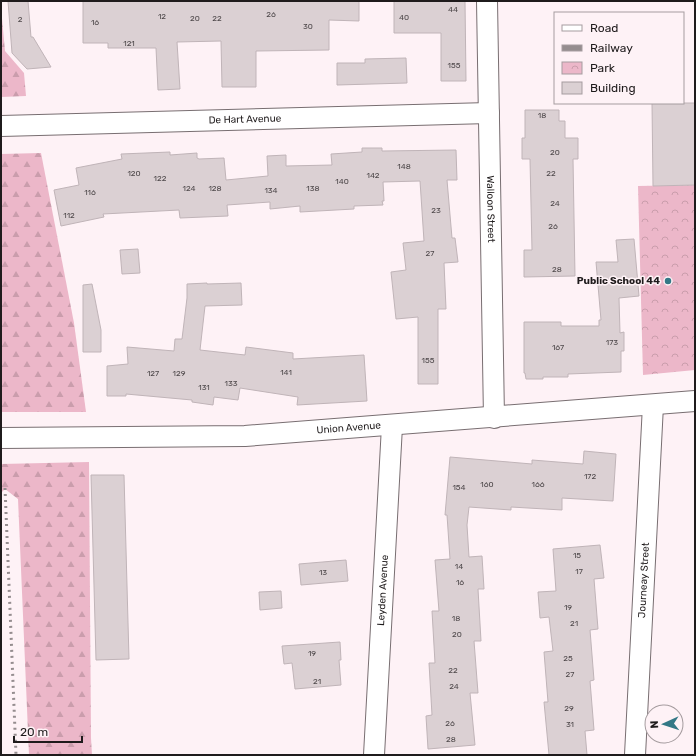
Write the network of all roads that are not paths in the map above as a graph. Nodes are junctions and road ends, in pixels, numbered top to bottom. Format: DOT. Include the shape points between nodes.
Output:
graph roads {
  1 [pos="487,1"];
  2 [pos="489,113"];
  3 [pos="1,126"];
  4 [pos="695,401"];
  5 [pos="653,405"];
  6 [pos="494,418"];
  7 [pos="392,426"];
  8 [pos="1,438"];
  9 [pos="374,755"];
  10 [pos="635,755"];
  1 -- 2 [label="street, Walloon Street"];
  2 -- 3 [label="street, De Hart Avenue"];
  2 -- 6 [label="street, Walloon Street"];
  4 -- 5 [label="street, Union Avenue"];
  5 -- 6 [label="street, Union Avenue"];
  5 -- 10 [label="street, Journeay Street"];
  6 -- 7 [label="street, Union Avenue"];
  7 -- 8 [label="street, Union Avenue" via="245,436"];
  7 -- 9 [label="street, Leyden Avenue"];
}
